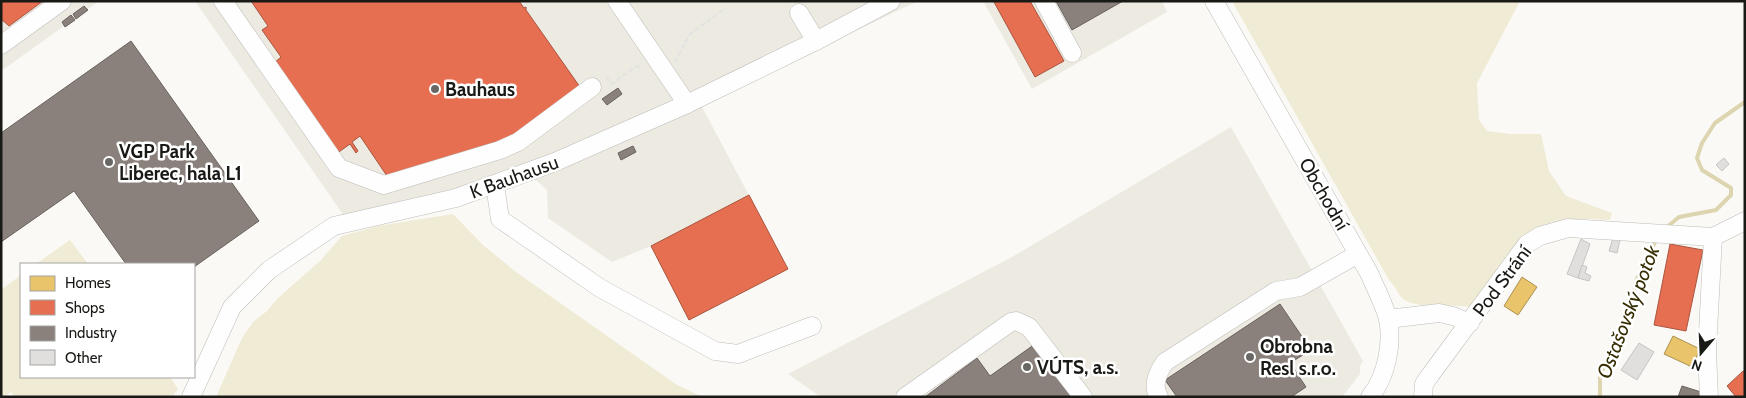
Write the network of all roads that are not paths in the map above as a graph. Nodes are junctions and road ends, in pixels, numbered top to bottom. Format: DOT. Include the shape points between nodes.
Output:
graph roads {
  1 [pos="62,1"];
  2 [pos="223,1"];
  3 [pos="617,1"];
  4 [pos="891,1"];
  5 [pos="1044,1"];
  6 [pos="1214,1"];
  7 [pos="799,12"];
  8 [pos="816,41"];
  9 [pos="1,45"];
  10 [pos="1072,53"];
  11 [pos="599,82"];
  12 [pos="687,104"];
  13 [pos="495,185"];
  14 [pos="1745,221"];
  15 [pos="1712,237"];
  16 [pos="1358,254"];
  17 [pos="1388,319"];
  18 [pos="1470,322"];
  19 [pos="812,326"];
  20 [pos="1424,390"];
  21 [pos="191,397"];
  22 [pos="905,397"];
  23 [pos="1083,397"];
  24 [pos="1159,397"];
  25 [pos="1370,397"];
  26 [pos="1709,397"];
  1 -- 9 [label="street"];
  2 -- 11 [label="street" via="340,168 384,186 518,142"];
  3 -- 12 [label="street"];
  4 -- 8 [label="street, K Bauhausu"];
  5 -- 10 [label="street"];
  6 -- 16 [label="street, Obchodní"];
  7 -- 8 [label="street"];
  8 -- 12 [label="street, K Bauhausu"];
  12 -- 13 [label="street, K Bauhausu"];
  13 -- 19 [label="street" via="500,219 600,288 715,351 738,354"];
  13 -- 21 [label="street, K Bauhausu" via="456,198 334,226 268,270 232,307"];
  14 -- 15 [label="street"];
  15 -- 18 [label="street, Pod Strání" via="1568,228 1540,236 1528,244"];
  15 -- 26 [label="street" via="1707,351"];
  16 -- 17 [label="street, Obchodní"];
  16 -- 24 [label="street" via="1300,288 1276,291 1165,362 1157,375 1156,392"];
  17 -- 18 [label="street" via="1439,314"];
  17 -- 25 [label="street, Obchodní" via="1389,343 1384,368"];
  18 -- 20 [label="street, Pod Strání"];
  22 -- 23 [label="street" via="1016,321 1029,327"];
}
